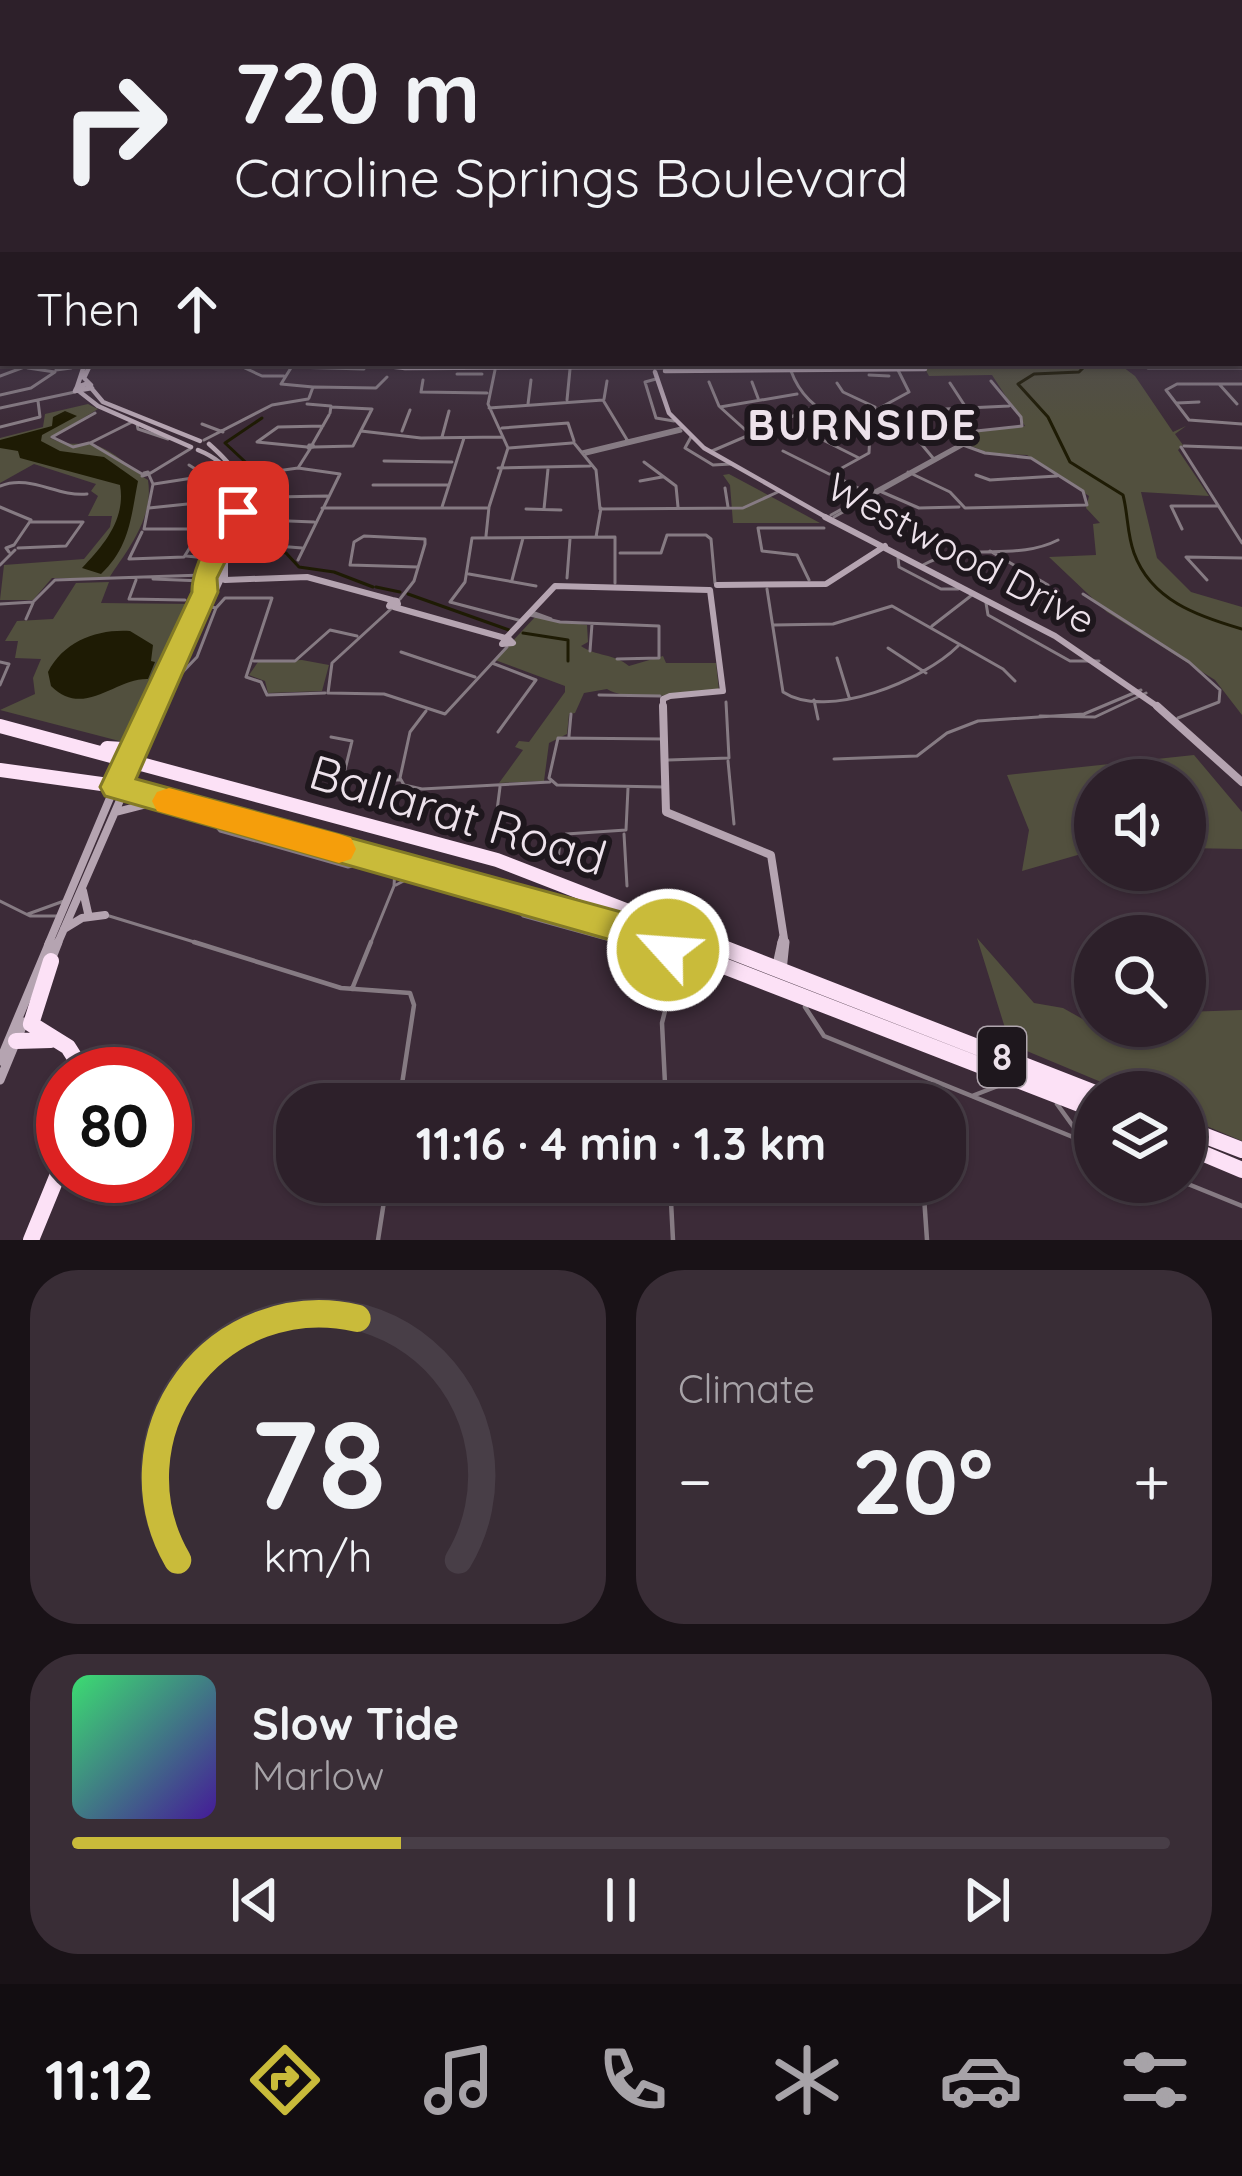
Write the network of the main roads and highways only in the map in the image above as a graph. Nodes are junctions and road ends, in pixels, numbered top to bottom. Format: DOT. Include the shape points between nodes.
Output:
graph roads {
  1 [pos="0,726"];
  2 [pos="38,736"];
  3 [pos="134,743"];
  4 [pos="0,770"];
  5 [pos="661,939"];
  6 [pos="692,944"];
  7 [pos="51,962"];
  8 [pos="728,966"];
  9 [pos="686,969"];
  10 [pos="786,976"];
  11 [pos="672,990"];
  12 [pos="16,1041"];
  13 [pos="60,1042"];
  14 [pos="66,1047"];
  15 [pos="1074,1086"];
  16 [pos="1074,1102"];
  17 [pos="1206,1136"];
  18 [pos="1242,1150"];
  19 [pos="1206,1154"];
  20 [pos="1242,1169"];
  21 [pos="46,1203"];
  22 [pos="31,1240"];
  1 -- 2 [label="highway, 8"];
  2 -- 3 [label="highway" via="118,750"];
  2 -- 6 [label="highway, Ballarat Road / 8" via="497,860"];
  4 -- 5 [label="highway, Ballarat Road / 8" via="120,788"];
  5 -- 6 [label="highway, Ballarat Road / 8"];
  5 -- 11 [label="highway"];
  6 -- 8 [label="highway, Ballarat Road / 8"];
  6 -- 10 [label="highway, Ballarat Road / 8"];
  7 -- 13 [label="highway" via="31,1022"];
  8 -- 9 [label="highway"];
  8 -- 10 [label="highway, Ballarat Road / 8"];
  10 -- 15 [label="highway, Ballarat Road / 8"];
  10 -- 16 [label="highway, Ballarat Road / 8"];
  12 -- 13 [label="highway"];
  13 -- 14 [label="highway"];
  17 -- 18 [label="highway"];
  19 -- 20 [label="highway"];
  21 -- 22 [label="highway"];
}
